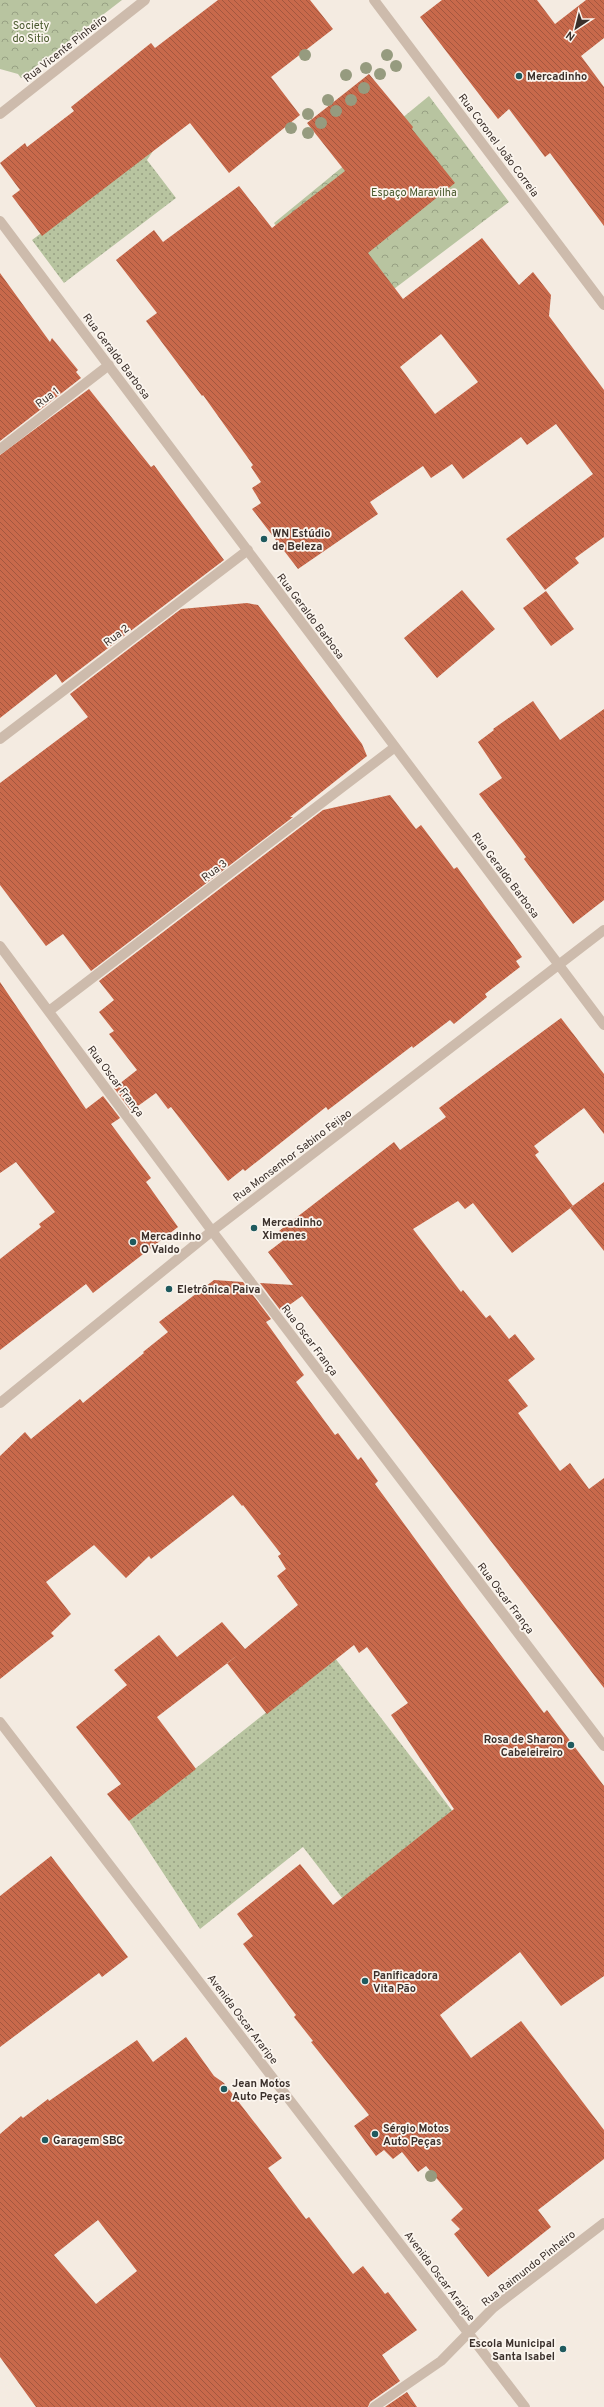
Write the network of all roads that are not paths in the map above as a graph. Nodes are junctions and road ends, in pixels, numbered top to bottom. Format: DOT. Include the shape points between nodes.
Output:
graph roads {
  1 [pos="145,0"];
  2 [pos="374,0"];
  3 [pos="0,114"];
  4 [pos="0,221"];
  5 [pos="604,305"];
  6 [pos="109,365"];
  7 [pos="0,448"];
  8 [pos="248,550"];
  9 [pos="0,739"];
  10 [pos="395,747"];
  11 [pos="604,930"];
  12 [pos="0,946"];
  13 [pos="559,965"];
  14 [pos="49,1011"];
  15 [pos="604,1025"];
  16 [pos="212,1231"];
  17 [pos="0,1403"];
  18 [pos="0,1722"];
  19 [pos="604,1746"];
  20 [pos="604,2223"];
  21 [pos="469,2334"];
  22 [pos="374,2407"];
  23 [pos="525,2407"];
  1 -- 3 [label="street, Rua Vicente Pinheiro"];
  2 -- 5 [label="street, Rua Coronel João Correia"];
  4 -- 6 [label="street, Rua Geraldo Barbosa"];
  6 -- 7 [label="street, Rua 1"];
  6 -- 8 [label="street, Rua Geraldo Barbosa"];
  8 -- 9 [label="street, Rua 2"];
  8 -- 10 [label="street, Rua Geraldo Barbosa"];
  10 -- 13 [label="street, Rua Geraldo Barbosa"];
  10 -- 14 [label="street, Rua 3"];
  11 -- 13 [label="street, Rua Monsenhor Sabino Feijao"];
  12 -- 14 [label="street, Rua Oscar França"];
  13 -- 15 [label="street, Rua Geraldo Barbosa"];
  13 -- 16 [label="street, Rua Monsenhor Sabino Feijao"];
  14 -- 16 [label="street, Rua Oscar França"];
  16 -- 17 [label="street, Rua Monsenhor Sabino Feijao"];
  16 -- 19 [label="street, Rua Oscar França"];
  18 -- 21 [label="street, Avenida Oscar Araripe"];
  20 -- 21 [label="street, Rua Raimundo Pinheiro" via="493,2308"];
  21 -- 22 [label="street, Rua Raimundo Pinheiro" via="441,2361"];
  21 -- 23 [label="street, Avenida Oscar Araripe"];
}
